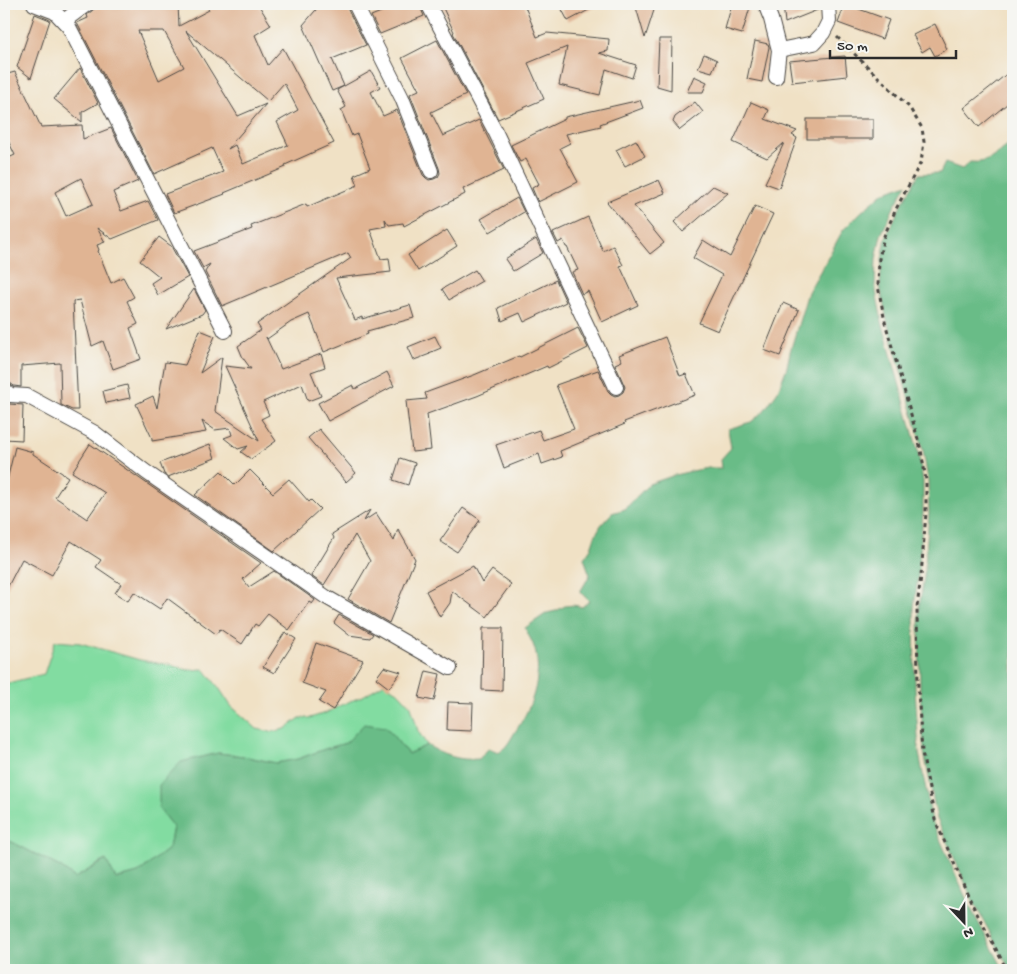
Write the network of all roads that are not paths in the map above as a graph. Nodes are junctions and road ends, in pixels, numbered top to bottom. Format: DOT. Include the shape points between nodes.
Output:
graph roads {
  1 [pos="34,4"];
  2 [pos="87,4"];
  3 [pos="355,4"];
  4 [pos="428,4"];
  5 [pos="765,4"];
  6 [pos="828,4"];
  7 [pos="64,22"];
  8 [pos="779,50"];
  9 [pos="776,77"];
  10 [pos="431,171"];
  11 [pos="225,332"];
  12 [pos="616,387"];
  13 [pos="4,389"];
  14 [pos="450,668"];
  1 -- 7 [label="street" via="55,12"];
  2 -- 7 [label="street"];
  3 -- 10 [label="street" via="402,98"];
  4 -- 12 [label="street" via="496,133"];
  5 -- 8 [label="street"];
  6 -- 8 [label="street" via="829,21 814,43"];
  7 -- 11 [label="street"];
  8 -- 9 [label="street"];
  13 -- 14 [label="street" via="10,395 27,396 95,433 326,597"];
}
